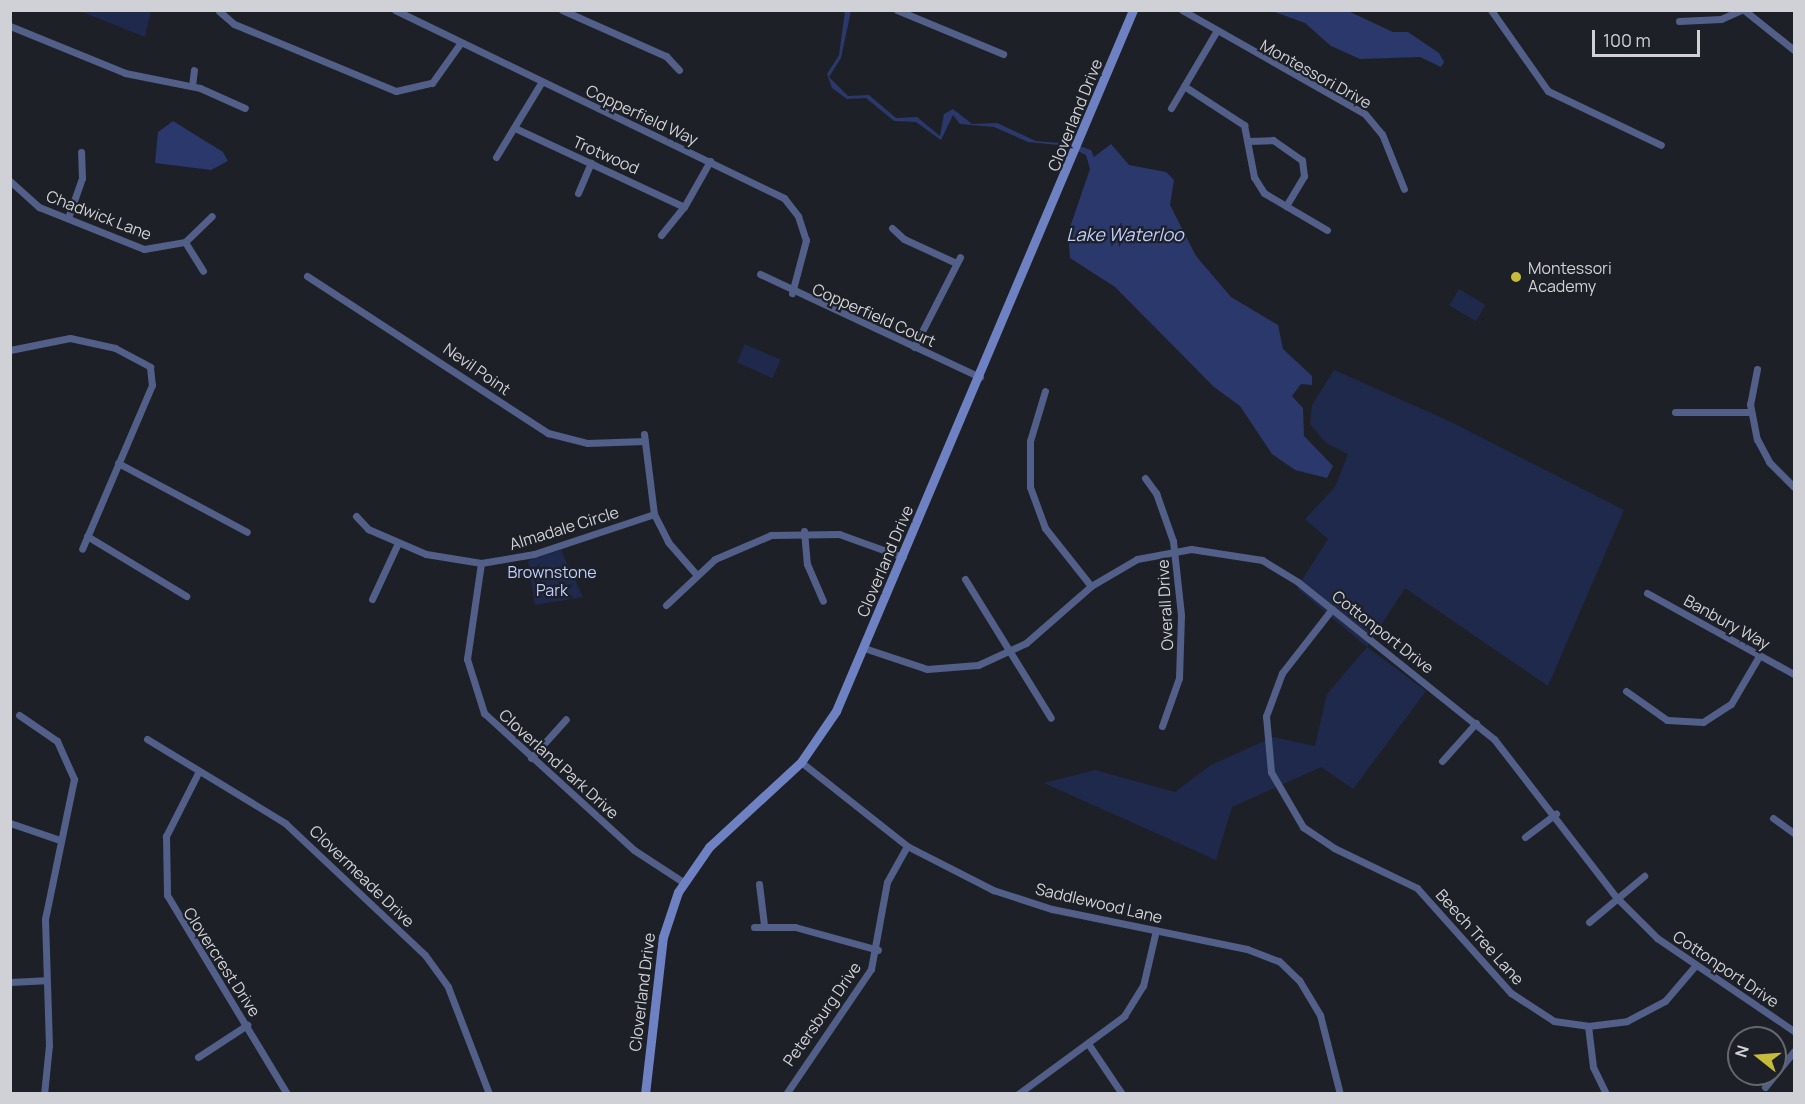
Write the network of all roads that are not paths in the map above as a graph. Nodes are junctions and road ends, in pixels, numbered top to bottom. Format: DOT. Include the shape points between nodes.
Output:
graph roads {
  1 [pos="395,10"];
  2 [pos="562,10"];
  3 [pos="897,10"];
  4 [pos="1133,10"];
  5 [pos="1182,10"];
  6 [pos="1491,10"];
  7 [pos="1743,10"];
  8 [pos="219,11"];
  9 [pos="1679,21"];
  10 [pos="10,26"];
  11 [pos="1216,32"];
  12 [pos="459,45"];
  13 [pos="1794,51"];
  14 [pos="1003,54"];
  15 [pos="194,70"];
  16 [pos="679,70"];
  17 [pos="540,83"];
  18 [pos="192,86"];
  19 [pos="1184,86"];
  20 [pos="245,108"];
  21 [pos="1171,108"];
  22 [pos="517,129"];
  23 [pos="1249,141"];
  24 [pos="1661,145"];
  25 [pos="81,152"];
  26 [pos="496,157"];
  27 [pos="710,161"];
  28 [pos="591,163"];
  29 [pos="10,181"];
  30 [pos="1404,189"];
  31 [pos="578,193"];
  32 [pos="1286,206"];
  33 [pos="684,207"];
  34 [pos="212,216"];
  35 [pos="68,218"];
  36 [pos="892,228"];
  37 [pos="1326,230"];
  38 [pos="661,235"];
  39 [pos="185,242"];
  40 [pos="203,271"];
  41 [pos="760,274"];
  42 [pos="307,276"];
  43 [pos="792,293"];
  44 [pos="914,347"];
  45 [pos="10,350"];
  46 [pos="1757,369"];
  47 [pos="980,377"];
  48 [pos="1045,391"];
  49 [pos="1675,412"];
  50 [pos="1751,412"];
  51 [pos="118,464"];
  52 [pos="1145,478"];
  53 [pos="1794,488"];
  54 [pos="654,514"];
  55 [pos="356,516"];
  56 [pos="804,531"];
  57 [pos="246,532"];
  58 [pos="87,536"];
  59 [pos="398,543"];
  60 [pos="82,549"];
  61 [pos="1175,550"];
  62 [pos="903,557"];
  63 [pos="481,563"];
  64 [pos="696,574"];
  65 [pos="965,579"];
  66 [pos="1091,586"];
  67 [pos="1647,593"];
  68 [pos="186,596"];
  69 [pos="372,599"];
  70 [pos="823,600"];
  71 [pos="666,605"];
  72 [pos="1332,609"];
  73 [pos="864,648"];
  74 [pos="1011,652"];
  75 [pos="1760,656"];
  76 [pos="1794,674"];
  77 [pos="1626,691"];
  78 [pos="19,715"];
  79 [pos="1051,718"];
  80 [pos="566,719"];
  81 [pos="1476,723"];
  82 [pos="1162,726"];
  83 [pos="147,739"];
  84 [pos="531,758"];
  85 [pos="1442,760"];
  86 [pos="801,762"];
  87 [pos="198,773"];
  88 [pos="1556,814"];
  89 [pos="1773,818"];
  90 [pos="10,823"];
  91 [pos="1794,833"];
  92 [pos="1524,837"];
  93 [pos="60,840"];
  94 [pos="907,846"];
  95 [pos="1644,876"];
  96 [pos="683,882"];
  97 [pos="759,884"];
  98 [pos="1617,898"];
  99 [pos="1590,922"];
  100 [pos="764,925"];
  101 [pos="754,927"];
  102 [pos="1156,930"];
  103 [pos="878,950"];
  104 [pos="1695,966"];
  105 [pos="45,980"];
  106 [pos="10,982"];
  107 [pos="247,1024"];
  108 [pos="1588,1026"];
  109 [pos="1794,1031"];
  110 [pos="1089,1045"];
  111 [pos="1794,1051"];
  112 [pos="198,1057"];
  113 [pos="1765,1087"];
  114 [pos="44,1094"];
  115 [pos="286,1094"];
  116 [pos="489,1094"];
  117 [pos="645,1094"];
  118 [pos="786,1094"];
  119 [pos="1018,1094"];
  120 [pos="1122,1094"];
  121 [pos="1340,1094"];
  122 [pos="1606,1094"];
  1 -- 12 [label="street, Copperfield Way"];
  2 -- 16 [label="street" via="666,56"];
  3 -- 14 [label="street"];
  4 -- 47 [label="main road, Cloverland Drive"];
  5 -- 11 [label="street, Montessori Drive"];
  6 -- 24 [label="street" via="1551,93"];
  7 -- 9 [label="street" via="1721,19"];
  7 -- 13 [label="street"];
  8 -- 12 [label="street" via="234,24 396,91 432,83"];
  10 -- 18 [label="street" via="125,73"];
  11 -- 19 [label="street"];
  11 -- 30 [label="street, Montessori Drive" via="1365,114 1382,134"];
  12 -- 17 [label="street, Copperfield Way"];
  15 -- 18 [label="street"];
  17 -- 22 [label="street"];
  17 -- 27 [label="street, Copperfield Way"];
  18 -- 20 [label="street"];
  19 -- 21 [label="street"];
  19 -- 23 [label="street" via="1239,120"];
  22 -- 26 [label="street"];
  22 -- 28 [label="street, Trotwood"];
  23 -- 32 [label="street" via="1257,185"];
  23 -- 32 [label="street" via="1273,140 1302,159 1304,176"];
  25 -- 35 [label="street" via="82,177"];
  27 -- 33 [label="street"];
  27 -- 43 [label="street, Copperfield Way" via="776,192 798,216 805,254"];
  28 -- 31 [label="street"];
  28 -- 33 [label="street, Trotwood"];
  29 -- 35 [label="street, Chadwick Lane" via="33,204"];
  32 -- 37 [label="street"];
  33 -- 38 [label="street"];
  34 -- 39 [label="street"];
  35 -- 39 [label="street, Chadwick Lane" via="144,249"];
  36 -- 44 [label="street" via="904,239 957,259"];
  39 -- 40 [label="street"];
  41 -- 43 [label="street, Copperfield Court"];
  42 -- 54 [label="street, Nevil Point" via="548,433 587,443 644,438"];
  43 -- 44 [label="street, Copperfield Court"];
  44 -- 47 [label="street, Copperfield Court"];
  45 -- 51 [label="street" via="87,341 135,357 150,368 152,385"];
  46 -- 50 [label="street"];
  47 -- 62 [label="main road, Cloverland Drive"];
  48 -- 66 [label="street" via="1029,441 1030,487 1045,528"];
  49 -- 50 [label="street"];
  50 -- 53 [label="street" via="1765,457"];
  51 -- 57 [label="street"];
  51 -- 58 [label="street"];
  52 -- 61 [label="street, Overall Drive" via="1156,492"];
  54 -- 63 [label="street, Almadale Circle" via="534,554"];
  54 -- 64 [label="street" via="668,542"];
  55 -- 59 [label="street, Almadale Circle" via="368,529"];
  56 -- 62 [label="street" via="856,538"];
  56 -- 64 [label="street" via="746,543"];
  56 -- 70 [label="street" via="807,564"];
  58 -- 60 [label="street"];
  58 -- 68 [label="street"];
  59 -- 63 [label="street, Almadale Circle" via="444,560"];
  59 -- 69 [label="street"];
  61 -- 66 [label="street, Cottonport Drive" via="1137,559"];
  61 -- 72 [label="street, Cottonport Drive" via="1218,550 1262,560"];
  61 -- 82 [label="street, Overall Drive" via="1181,660 1173,706"];
  62 -- 73 [label="main road, Cloverland Drive"];
  63 -- 84 [label="street, Cloverland Park Drive" via="468,673 490,720"];
  64 -- 71 [label="street"];
  65 -- 74 [label="street"];
  66 -- 74 [label="street, Cottonport Drive"];
  67 -- 75 [label="street, Banbury Way"];
  72 -- 81 [label="street, Cottonport Drive"];
  72 -- 108 [label="street, Beech Tree Lane" via="1282,673 1268,708 1268,762 1285,804 1321,841 1421,891 1527,1007 1554,1021"];
  73 -- 74 [label="street, Cottonport Drive" via="940,670 985,664"];
  73 -- 86 [label="main road, Cloverland Drive" via="836,711"];
  74 -- 79 [label="street"];
  75 -- 76 [label="street, Banbury Way"];
  75 -- 77 [label="street" via="1731,704 1703,722 1667,720"];
  78 -- 93 [label="street" via="54,737 71,765 73,794"];
  80 -- 84 [label="street"];
  81 -- 85 [label="street"];
  81 -- 88 [label="street, Cottonport Drive" via="1519,765"];
  83 -- 87 [label="street, Clovermeade Drive"];
  84 -- 96 [label="street, Cloverland Park Drive" via="634,850"];
  86 -- 94 [label="street, Saddlewood Lane"];
  86 -- 96 [label="main road, Cloverland Drive" via="709,847"];
  87 -- 107 [label="street, Clovercrest Drive" via="166,836 166,890 184,931"];
  87 -- 116 [label="street, Clovermeade Drive" via="285,823 425,955 448,987"];
  88 -- 92 [label="street"];
  88 -- 98 [label="street, Cottonport Drive"];
  89 -- 91 [label="street"];
  90 -- 93 [label="street"];
  93 -- 105 [label="street" via="47,899"];
  94 -- 102 [label="street, Saddlewood Lane" via="1010,896"];
  94 -- 103 [label="street, Petersburg Drive" via="885,890"];
  95 -- 98 [label="street"];
  96 -- 117 [label="main road, Cloverland Drive" via="663,937"];
  97 -- 100 [label="street"];
  98 -- 99 [label="street"];
  98 -- 104 [label="street, Cottonport Drive"];
  100 -- 101 [label="street"];
  100 -- 103 [label="street" via="799,928"];
  102 -- 110 [label="street" via="1141,990 1124,1016"];
  102 -- 121 [label="street, Saddlewood Lane" via="1247,949 1289,969 1323,1021"];
  103 -- 118 [label="street, Petersburg Drive" via="864,981"];
  104 -- 108 [label="street, Beech Tree Lane" via="1651,1011 1616,1024"];
  104 -- 109 [label="street, Cottonport Drive"];
  105 -- 106 [label="street"];
  105 -- 114 [label="street" via="49,1045"];
  107 -- 112 [label="street"];
  107 -- 115 [label="street, Clovercrest Drive"];
  108 -- 122 [label="street" via="1593,1067"];
  110 -- 119 [label="street"];
  110 -- 120 [label="street"];
  111 -- 113 [label="street"];
}
